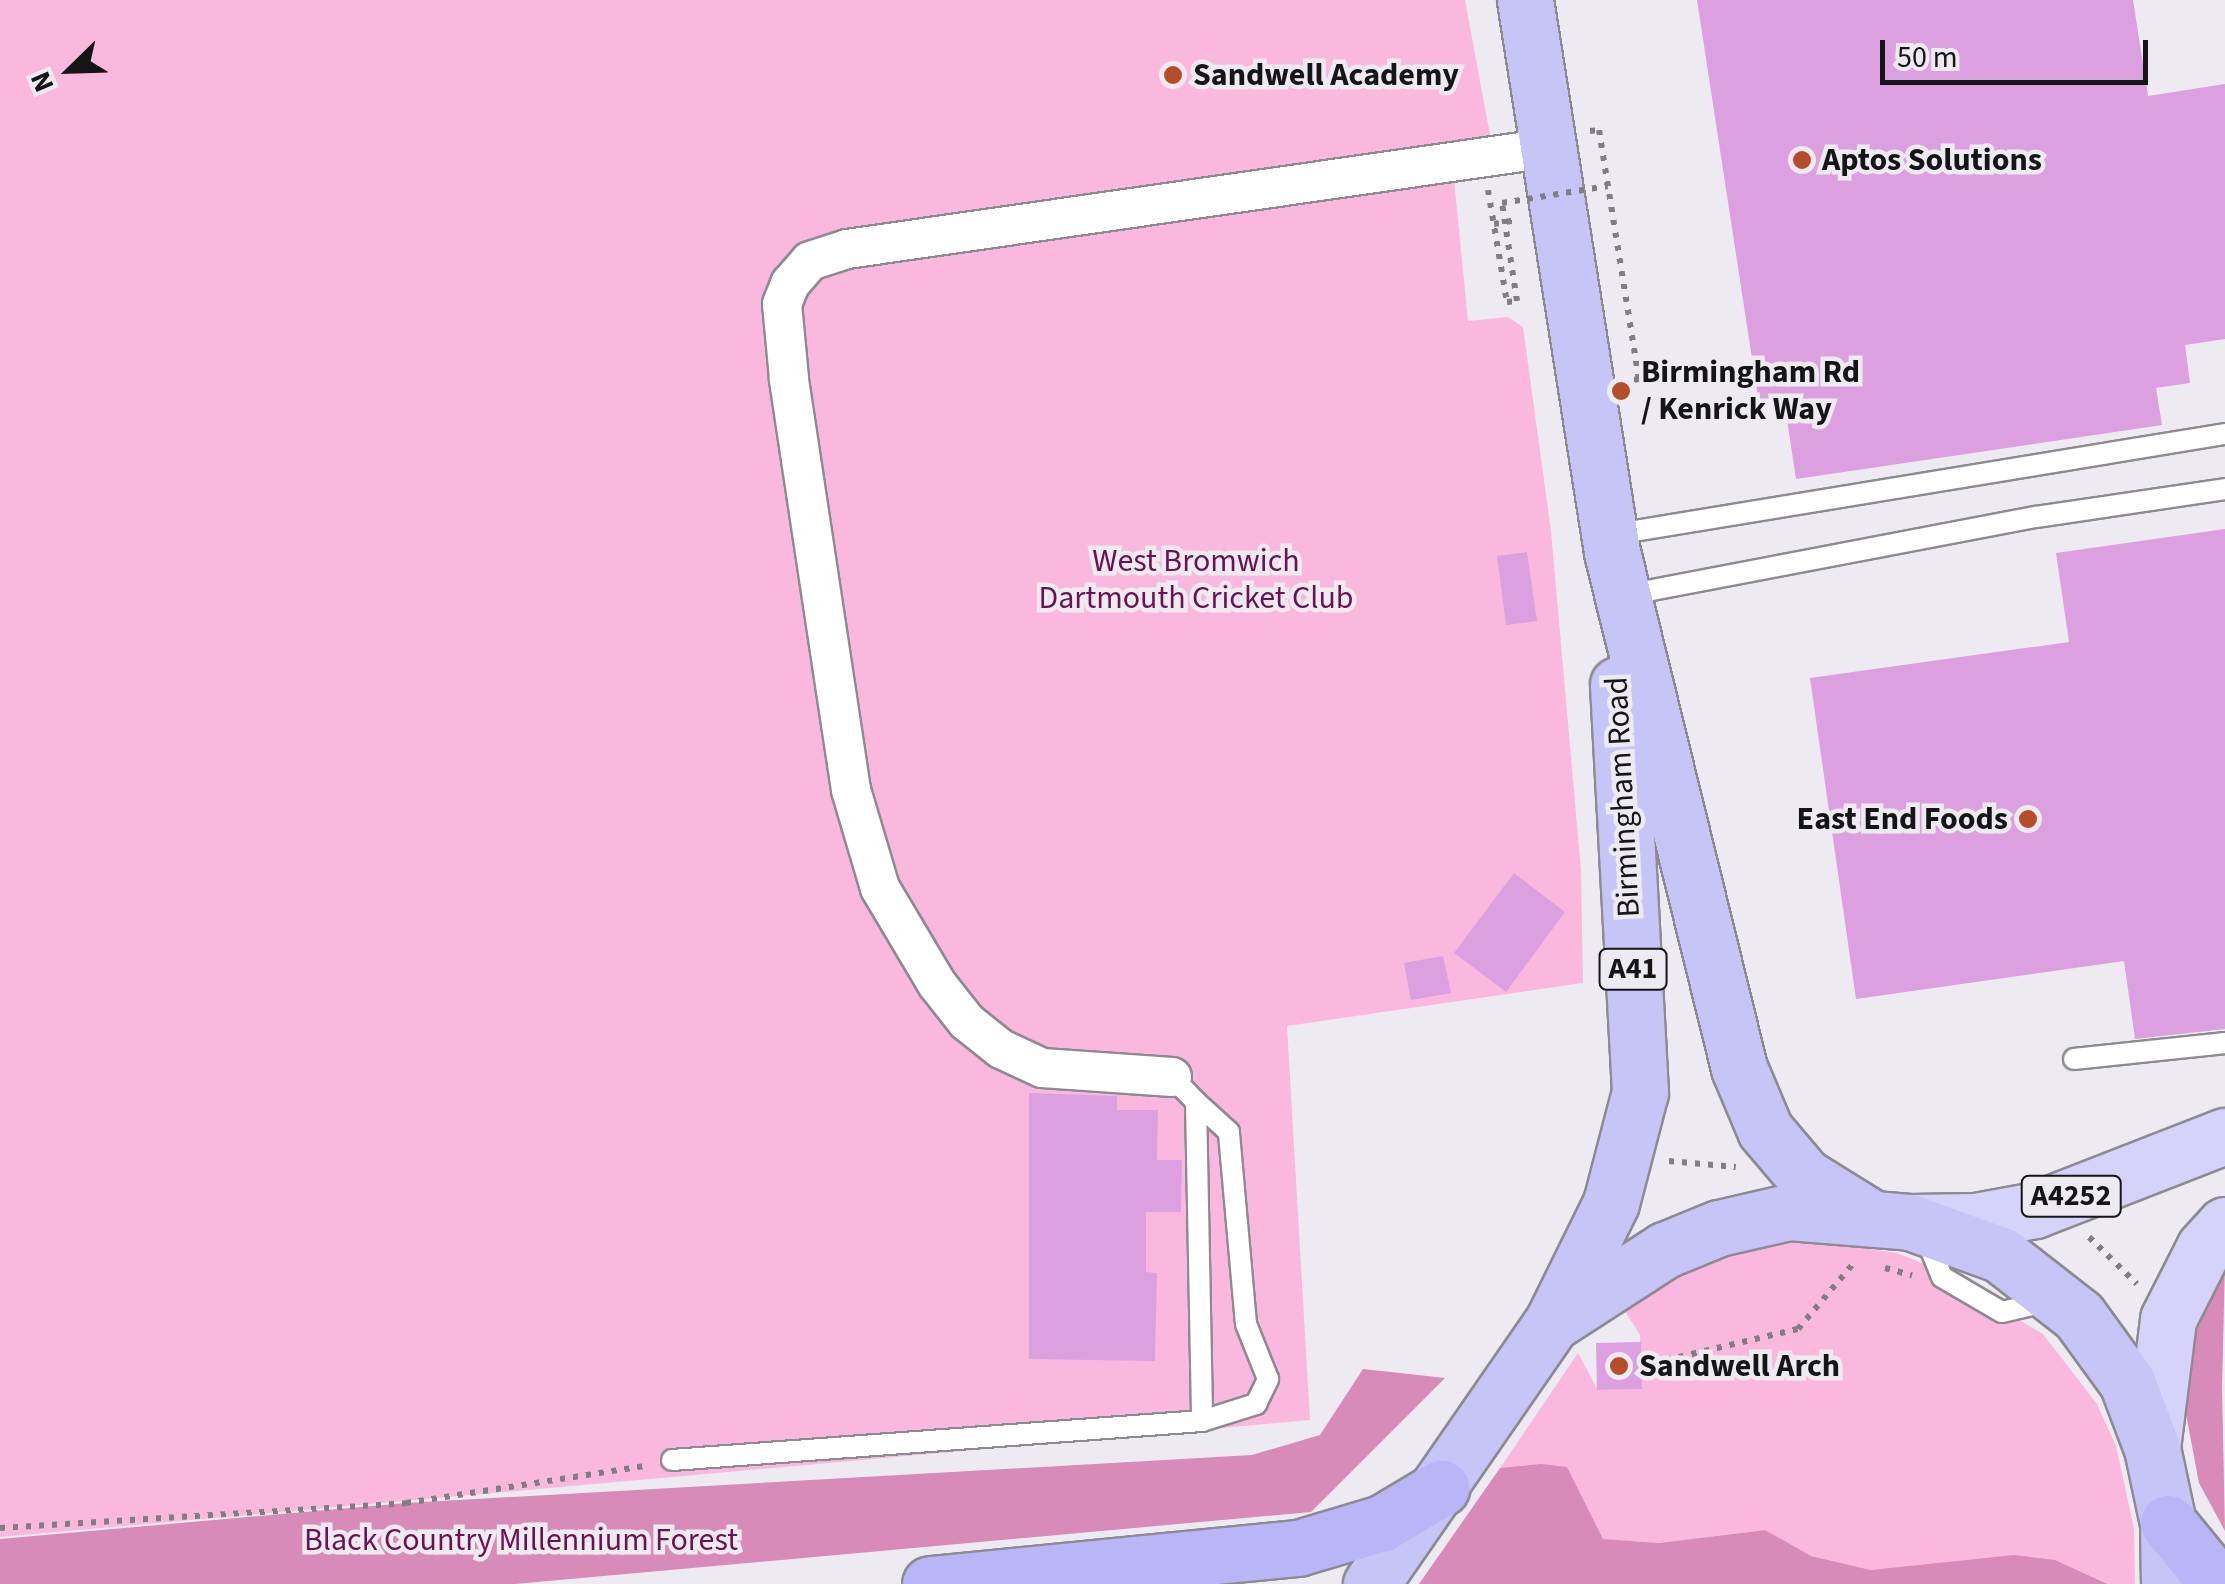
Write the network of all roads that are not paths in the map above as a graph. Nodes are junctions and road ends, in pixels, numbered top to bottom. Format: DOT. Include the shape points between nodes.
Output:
graph roads {
  1 [pos="1526,0"];
  2 [pos="1575,146"];
  3 [pos="2225,434"];
  4 [pos="2225,489"];
  5 [pos="1614,570"];
  6 [pos="2225,1043"];
  7 [pos="2074,1059"];
  8 [pos="1184,1089"];
  9 [pos="2225,1136"];
  10 [pos="2225,1225"];
  11 [pos="1888,1231"];
  12 [pos="1552,1323"];
  13 [pos="1202,1421"];
  14 [pos="2152,1448"];
  15 [pos="672,1460"];
  16 [pos="1441,1488"];
  17 [pos="2168,1523"];
  18 [pos="930,1584"];
  19 [pos="1371,1584"];
  20 [pos="2168,1584"];
  21 [pos="2218,1584"];
  1 -- 2 [label="highway, Birmingham Road / A41"];
  2 -- 5 [label="highway, Birmingham Road / A41"];
  2 -- 8 [label="street" via="847,248 810,261 790,284 782,304 789,378 850,790 880,888 936,984 1001,1049 1042,1068"];
  3 -- 5 [label="lane"];
  4 -- 5 [label="lane"];
  5 -- 11 [label="highway, Birmingham Road / A41" via="1739,1068 1765,1130 1804,1176"];
  5 -- 12 [label="highway, Birmingham Road / A41" via="1640,1092 1611,1203"];
  6 -- 7 [label="lane"];
  8 -- 13 [label="lane"];
  8 -- 13 [label="lane" via="1229,1132 1246,1324 1268,1379 1256,1404"];
  9 -- 11 [label="main road, A4252" via="2035,1210"];
  10 -- 14 [label="main road" via="2204,1248 2168,1318"];
  11 -- 12 [label="highway, A41" via="1789,1212 1719,1228 1665,1250"];
  11 -- 14 [label="highway, A41" via="2000,1255 2060,1299 2111,1356"];
  12 -- 16 [label="highway, A41"];
  13 -- 15 [label="lane"];
  14 -- 17 [label="highway, A41"];
  16 -- 18 [label="highway" via="1382,1523 1298,1548"];
  16 -- 19 [label="highway, A41"];
  17 -- 20 [label="highway, A41"];
  17 -- 21 [label="highway"];
}
